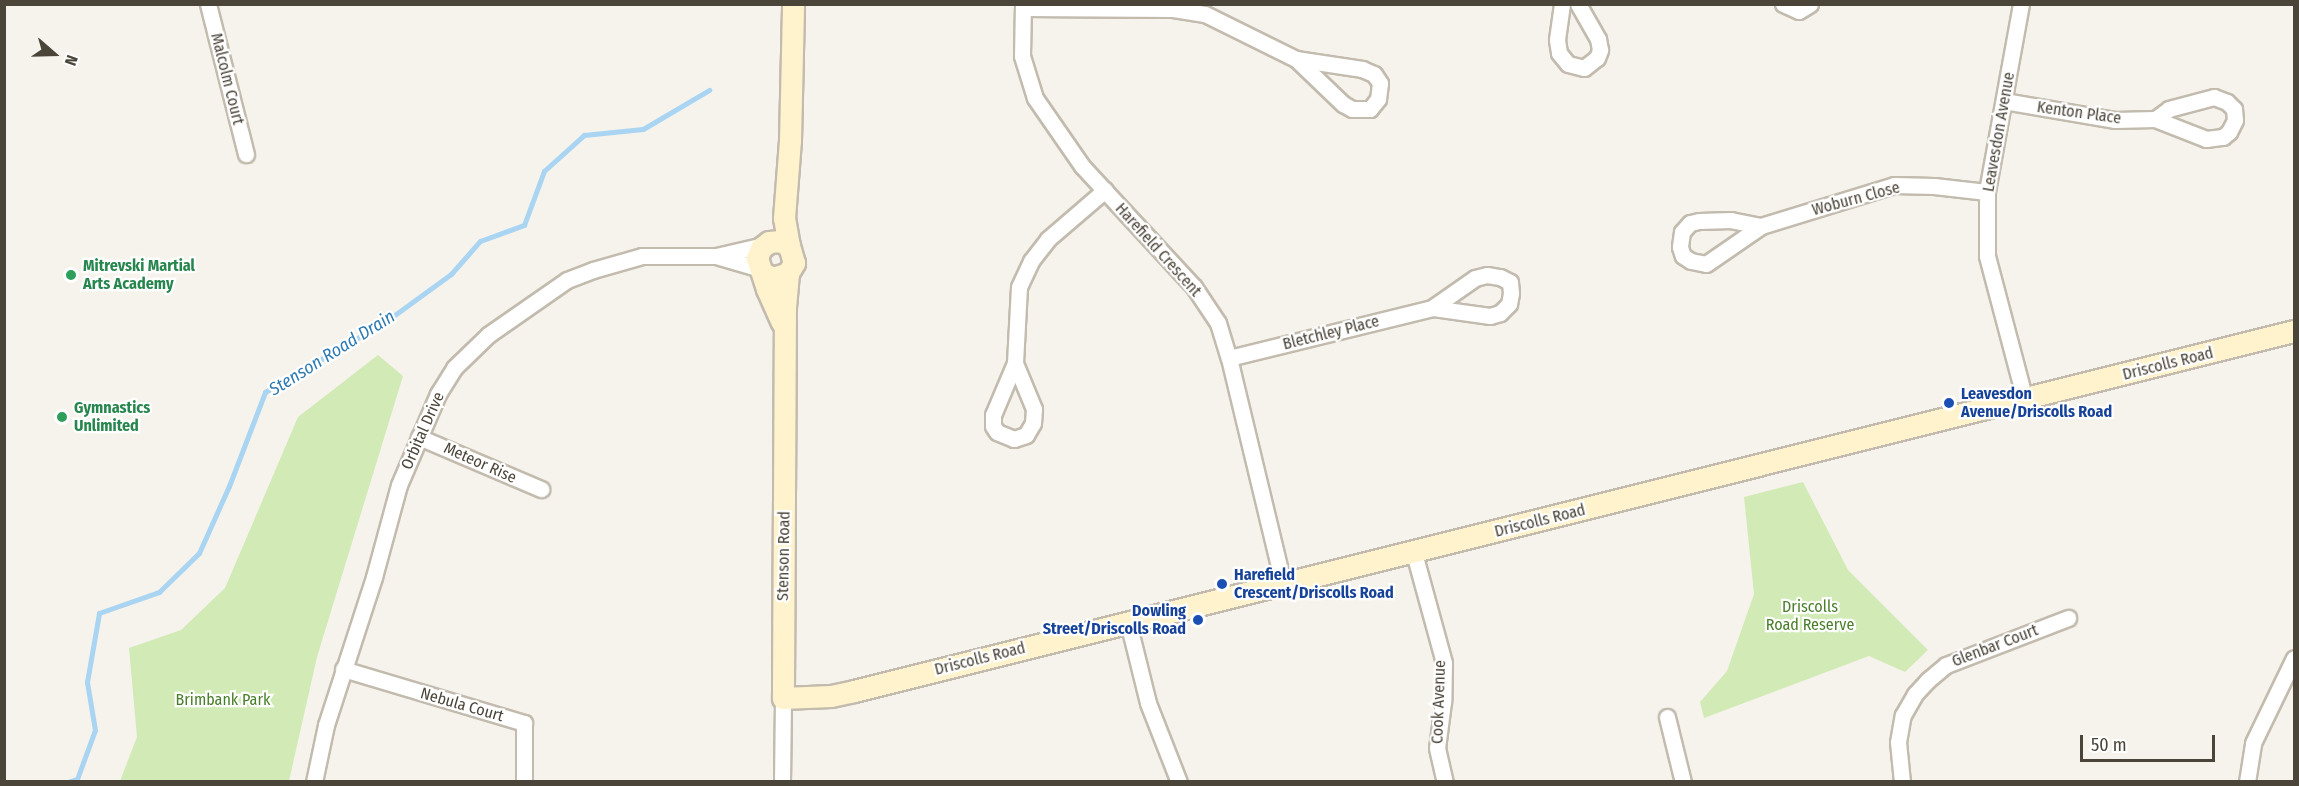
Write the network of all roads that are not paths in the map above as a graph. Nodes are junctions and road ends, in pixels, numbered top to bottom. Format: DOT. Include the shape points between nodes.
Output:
graph roads {
  1 [pos="208,4"];
  2 [pos="792,4"];
  3 [pos="1562,4"];
  4 [pos="1578,4"];
  5 [pos="1783,4"];
  6 [pos="1810,4"];
  7 [pos="2021,4"];
  8 [pos="1023,6"];
  9 [pos="1296,59"];
  10 [pos="2004,101"];
  11 [pos="2155,120"];
  12 [pos="246,154"];
  13 [pos="787,185"];
  14 [pos="1105,190"];
  15 [pos="1988,192"];
  16 [pos="1761,226"];
  17 [pos="765,244"];
  18 [pos="789,246"];
  19 [pos="716,256"];
  20 [pos="761,271"];
  21 [pos="788,273"];
  22 [pos="1432,308"];
  23 [pos="786,331"];
  24 [pos="2295,331"];
  25 [pos="1229,358"];
  26 [pos="1015,363"];
  27 [pos="2025,400"];
  28 [pos="419,437"];
  29 [pos="541,489"];
  30 [pos="1414,553"];
  31 [pos="1283,583"];
  32 [pos="2068,618"];
  33 [pos="1128,622"];
  34 [pos="2295,658"];
  35 [pos="343,669"];
  36 [pos="783,698"];
  37 [pos="1667,717"];
  38 [pos="314,782"];
  39 [pos="524,782"];
  40 [pos="782,782"];
  41 [pos="1179,782"];
  42 [pos="1445,782"];
  43 [pos="1683,782"];
  44 [pos="1902,782"];
  45 [pos="2247,782"];
  1 -- 12 [label="street, Malcolm Court"];
  2 -- 13 [label="street"];
  3 -- 4 [label="street" via="1559,53 1568,64 1584,68 1597,58 1600,50"];
  5 -- 6 [label="street" via="1799,11"];
  7 -- 10 [label="street, Leavesdon Avenue"];
  8 -- 9 [label="street" via="1173,9 1205,14"];
  8 -- 14 [label="street, Harefield Crescent" via="1022,56 1035,98 1082,166"];
  9 -- 9 [label="street" via="1374,74 1380,83 1378,99 1370,109 1352,109"];
  10 -- 11 [label="street, Kenton Place" via="2115,120"];
  10 -- 15 [label="street, Leavesdon Avenue"];
  11 -- 11 [label="street, Kenton Place" via="2169,109 2214,97 2234,108 2235,120 2223,137 2206,139"];
  13 -- 17 [label="street"];
  13 -- 18 [label="street" via="784,218"];
  14 -- 25 [label="street, Harefield Crescent" via="1194,287 1218,323"];
  14 -- 26 [label="street" via="1048,239 1031,261 1019,287"];
  15 -- 16 [label="street, Woburn Close" via="1894,185"];
  15 -- 27 [label="street, Leavesdon Avenue" via="1987,256"];
  16 -- 16 [label="street, Woburn Close" via="1706,264 1691,261 1680,248 1682,232 1699,220 1731,220"];
  17 -- 18 [label="street" via="780,241"];
  17 -- 19 [label="street, Orbital Drive"];
  17 -- 20 [label="street" via="757,258"];
  18 -- 21 [label="street" via="794,263"];
  19 -- 20 [label="street, Orbital Drive"];
  19 -- 28 [label="street, Orbital Drive" via="642,256 567,280 488,335 453,368"];
  20 -- 21 [label="street" via="773,278"];
  20 -- 23 [label="street, Stenson Road"];
  21 -- 23 [label="street, Stenson Road"];
  22 -- 22 [label="street, Bletchley Place" via="1475,278 1487,275 1510,282 1509,304 1500,313 1490,316"];
  22 -- 25 [label="street, Bletchley Place"];
  23 -- 36 [label="street, Stenson Road"];
  24 -- 27 [label="street, Driscolls Road"];
  25 -- 31 [label="street, Harefield Crescent"];
  27 -- 30 [label="street, Driscolls Road"];
  28 -- 29 [label="street, Meteor Rise"];
  28 -- 35 [label="street, Orbital Drive" via="399,485"];
  30 -- 31 [label="street, Driscolls Road"];
  30 -- 42 [label="street, Cook Avenue" via="1444,663 1437,748"];
  31 -- 33 [label="street, Driscolls Road"];
  32 -- 44 [label="street, Glenbar Court" via="1946,665 1928,680 1903,715 1898,742"];
  33 -- 36 [label="street, Driscolls Road" via="842,694"];
  33 -- 41 [label="street" via="1148,703"];
  34 -- 45 [label="street" via="2253,742"];
  35 -- 38 [label="street, Orbital Drive"];
  35 -- 39 [label="street, Nebula Court" via="524,723"];
  36 -- 40 [label="street, Stenson Road"];
  37 -- 43 [label="street"];
}
